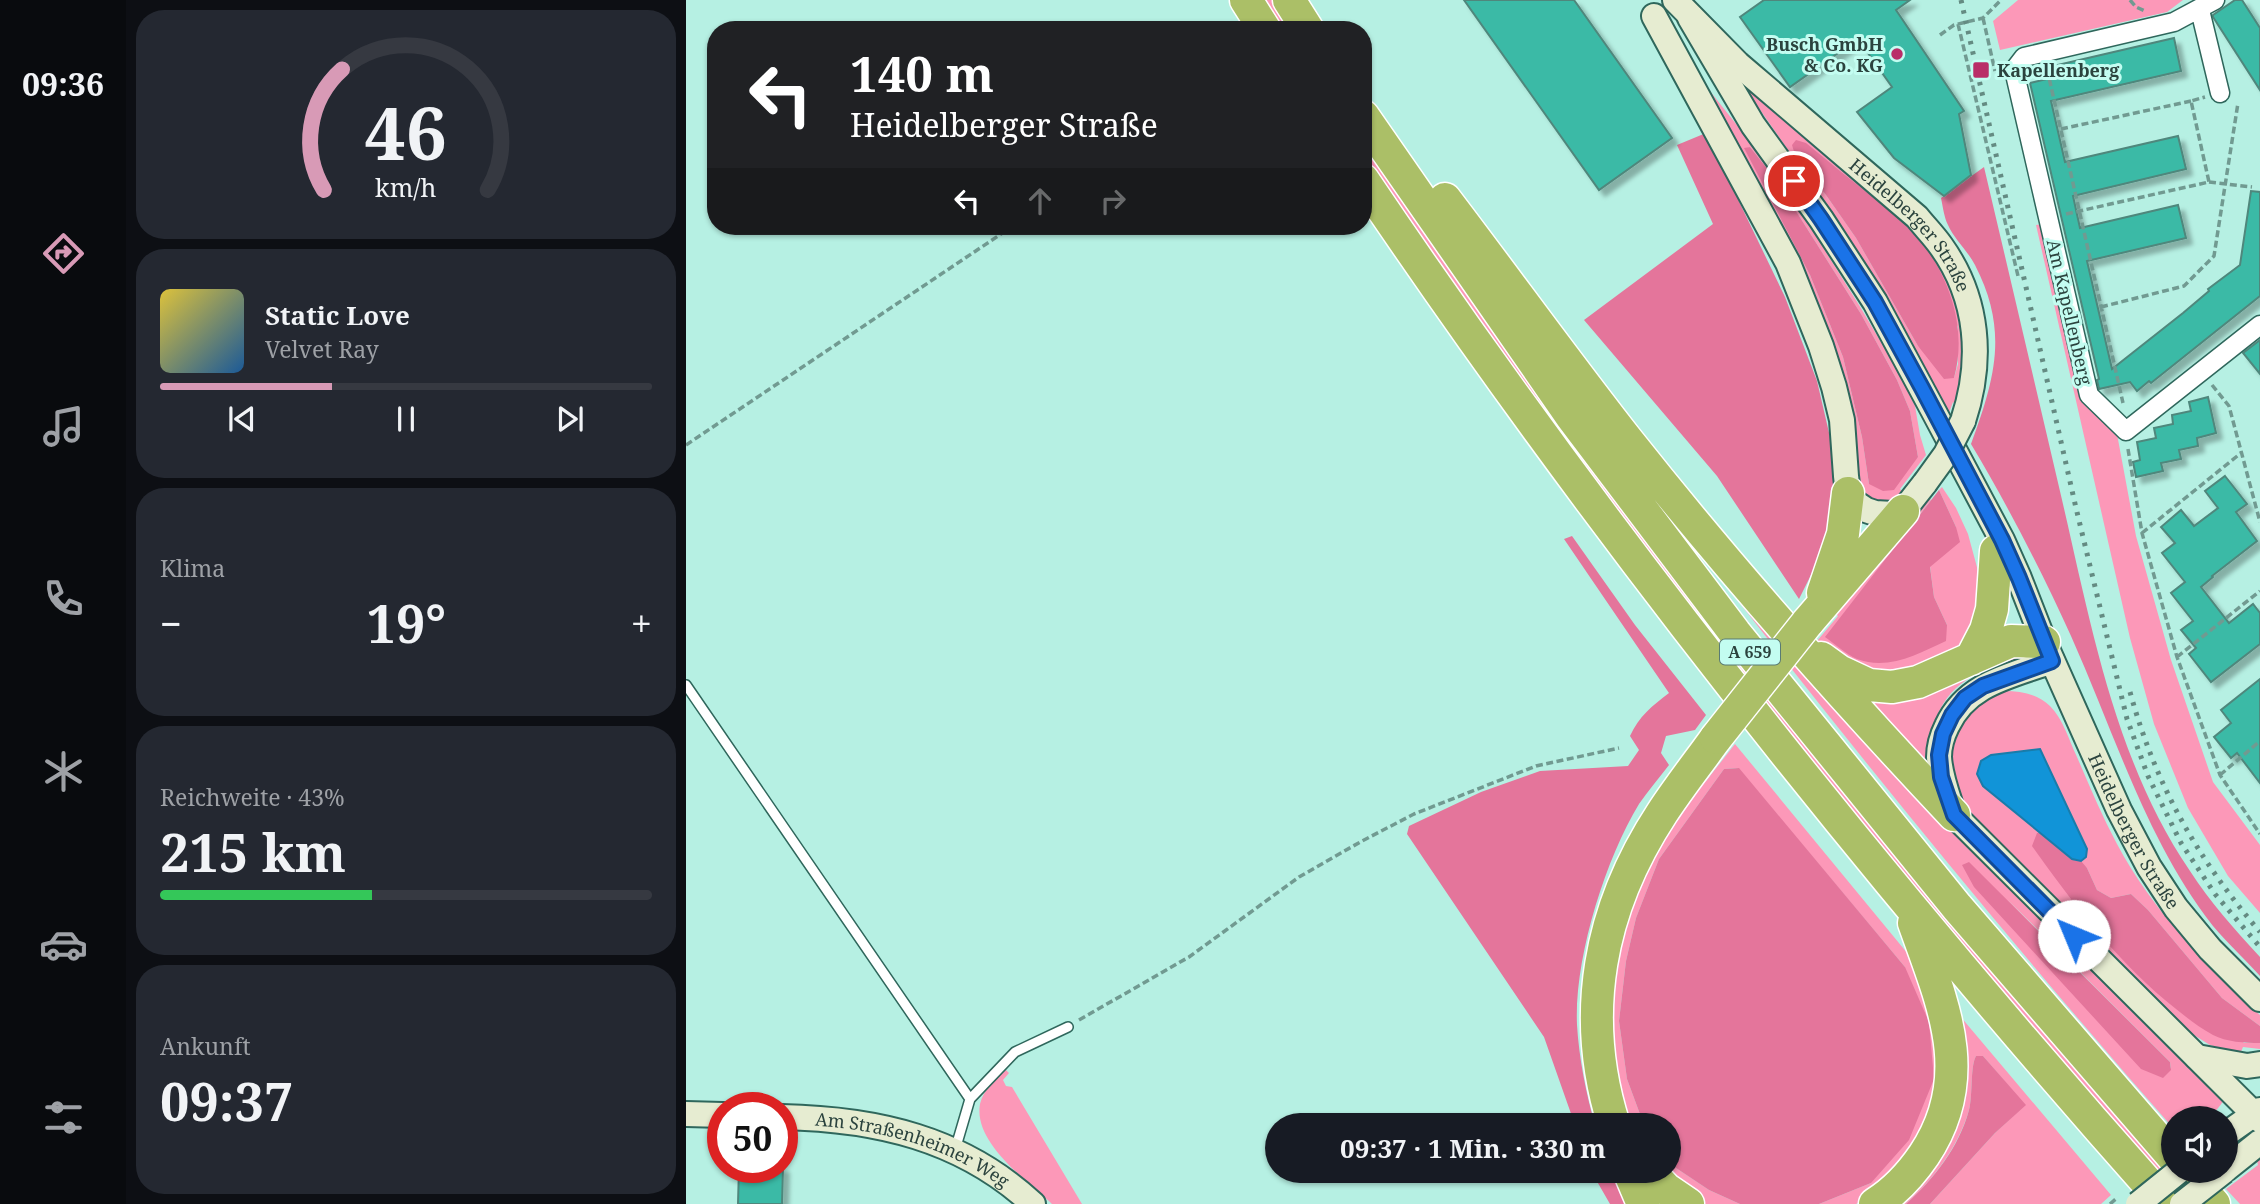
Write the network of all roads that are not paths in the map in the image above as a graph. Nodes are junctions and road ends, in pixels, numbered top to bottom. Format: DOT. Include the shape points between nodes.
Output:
graph roads {
  1 [pos="1246,0"];
  2 [pos="1289,0"];
  3 [pos="2208,5"];
  4 [pos="1647,8"];
  5 [pos="1683,9"];
  6 [pos="1259,21"];
  7 [pos="1302,21"];
  8 [pos="2220,93"];
  9 [pos="1372,124"];
  10 [pos="1754,125"];
  11 [pos="1372,129"];
  12 [pos="1372,193"];
  13 [pos="2260,325"];
  14 [pos="1933,410"];
  15 [pos="1848,493"];
  16 [pos="1903,511"];
  17 [pos="1996,551"];
  18 [pos="1804,622"];
  19 [pos="2048,651"];
  20 [pos="1971,659"];
  21 [pos="686,685"];
  22 [pos="1954,815"];
  23 [pos="1908,905"];
  24 [pos="2260,999"];
  25 [pos="1068,1027"];
  26 [pos="2197,1057"];
  27 [pos="2260,1064"];
  28 [pos="970,1099"];
  29 [pos="1611,1113"];
  30 [pos="686,1114"];
  31 [pos="707,1115"];
  32 [pos="2258,1115"];
  33 [pos="798,1117"];
  34 [pos="2238,1127"];
  35 [pos="2260,1142"];
  36 [pos="2161,1143"];
  37 [pos="955,1150"];
  38 [pos="2238,1159"];
  39 [pos="1634,1183"];
  40 [pos="1660,1183"];
  41 [pos="2166,1183"];
  42 [pos="2194,1183"];
  43 [pos="2208,1183"];
  44 [pos="1032,1204"];
  45 [pos="1643,1204"];
  46 [pos="1688,1204"];
  47 [pos="1875,1204"];
  48 [pos="2138,1204"];
  49 [pos="2166,1204"];
  50 [pos="2182,1204"];
  51 [pos="2214,1204"];
  1 -- 6 [label="highway"];
  2 -- 7 [label="highway"];
  3 -- 8 [label="street, Am Kapellenberg"];
  3 -- 13 [label="street, Am Kapellenberg" via="2174,22 2024,57 2014,70 2089,395 2126,431"];
  4 -- 10 [label="main road" via="1707,79"];
  4 -- 15 [label="main road" via="1788,263 1834,387 1842,420"];
  5 -- 10 [label="main road"];
  5 -- 16 [label="main road, Heidelberger Straße, bridge" via="1790,111 1917,217 1942,247 1963,285 1973,323 1976,363 1966,413 1946,454"];
  9 -- 18 [label="highway" via="1427,174 1702,532"];
  10 -- 14 [label="main road, Heidelberger Straße" via="1875,302"];
  11 -- 36 [label="highway, A 659" via="1572,417 1735,633 1957,907"];
  12 -- 23 [label="highway, A 659" via="1541,435 1648,578"];
  14 -- 17 [label="main road, Heidelberger Straße"];
  14 -- 19 [label="main road, Heidelberger Straße" via="2002,540"];
  15 -- 16 [label="main road" via="1866,510"];
  15 -- 18 [label="highway" via="1843,534"];
  16 -- 18 [label="highway"];
  17 -- 19 [label="main road, Heidelberger Straße"];
  17 -- 20 [label="highway" via="1992,609"];
  18 -- 20 [label="highway" via="1839,671 1869,685 1918,682"];
  18 -- 22 [label="highway" via="1848,702"];
  18 -- 29 [label="highway, bridge" via="1661,814 1630,870 1610,922 1599,971 1596,1026"];
  19 -- 20 [label="highway" via="2011,641"];
  19 -- 22 [label="main road" via="1965,698 1952,715 1939,755"];
  19 -- 24 [label="main road, Heidelberger Straße" via="2149,867 2210,949"];
  21 -- 28 [label="lane"];
  22 -- 26 [label="main road"];
  23 -- 47 [label="highway" via="1942,1004 1953,1058 1952,1083 1932,1143 1913,1171"];
  23 -- 49 [label="highway, A 659"];
  25 -- 28 [label="lane" via="1015,1052"];
  26 -- 27 [label="main road"];
  26 -- 32 [label="main road"];
  28 -- 37 [label="lane"];
  30 -- 31 [label="main road"];
  32 -- 34 [label="main road"];
  33 -- 37 [label="main road, Am Straßenheimer Weg" via="909,1133"];
  35 -- 38 [label="main road"];
  37 -- 44 [label="main road, Am Straßenheimer Weg"];
  39 -- 45 [label="highway"];
  40 -- 46 [label="highway"];
  41 -- 48 [label="main road, bridge"];
  42 -- 51 [label="highway"];
  43 -- 50 [label="main road, bridge"];
}
